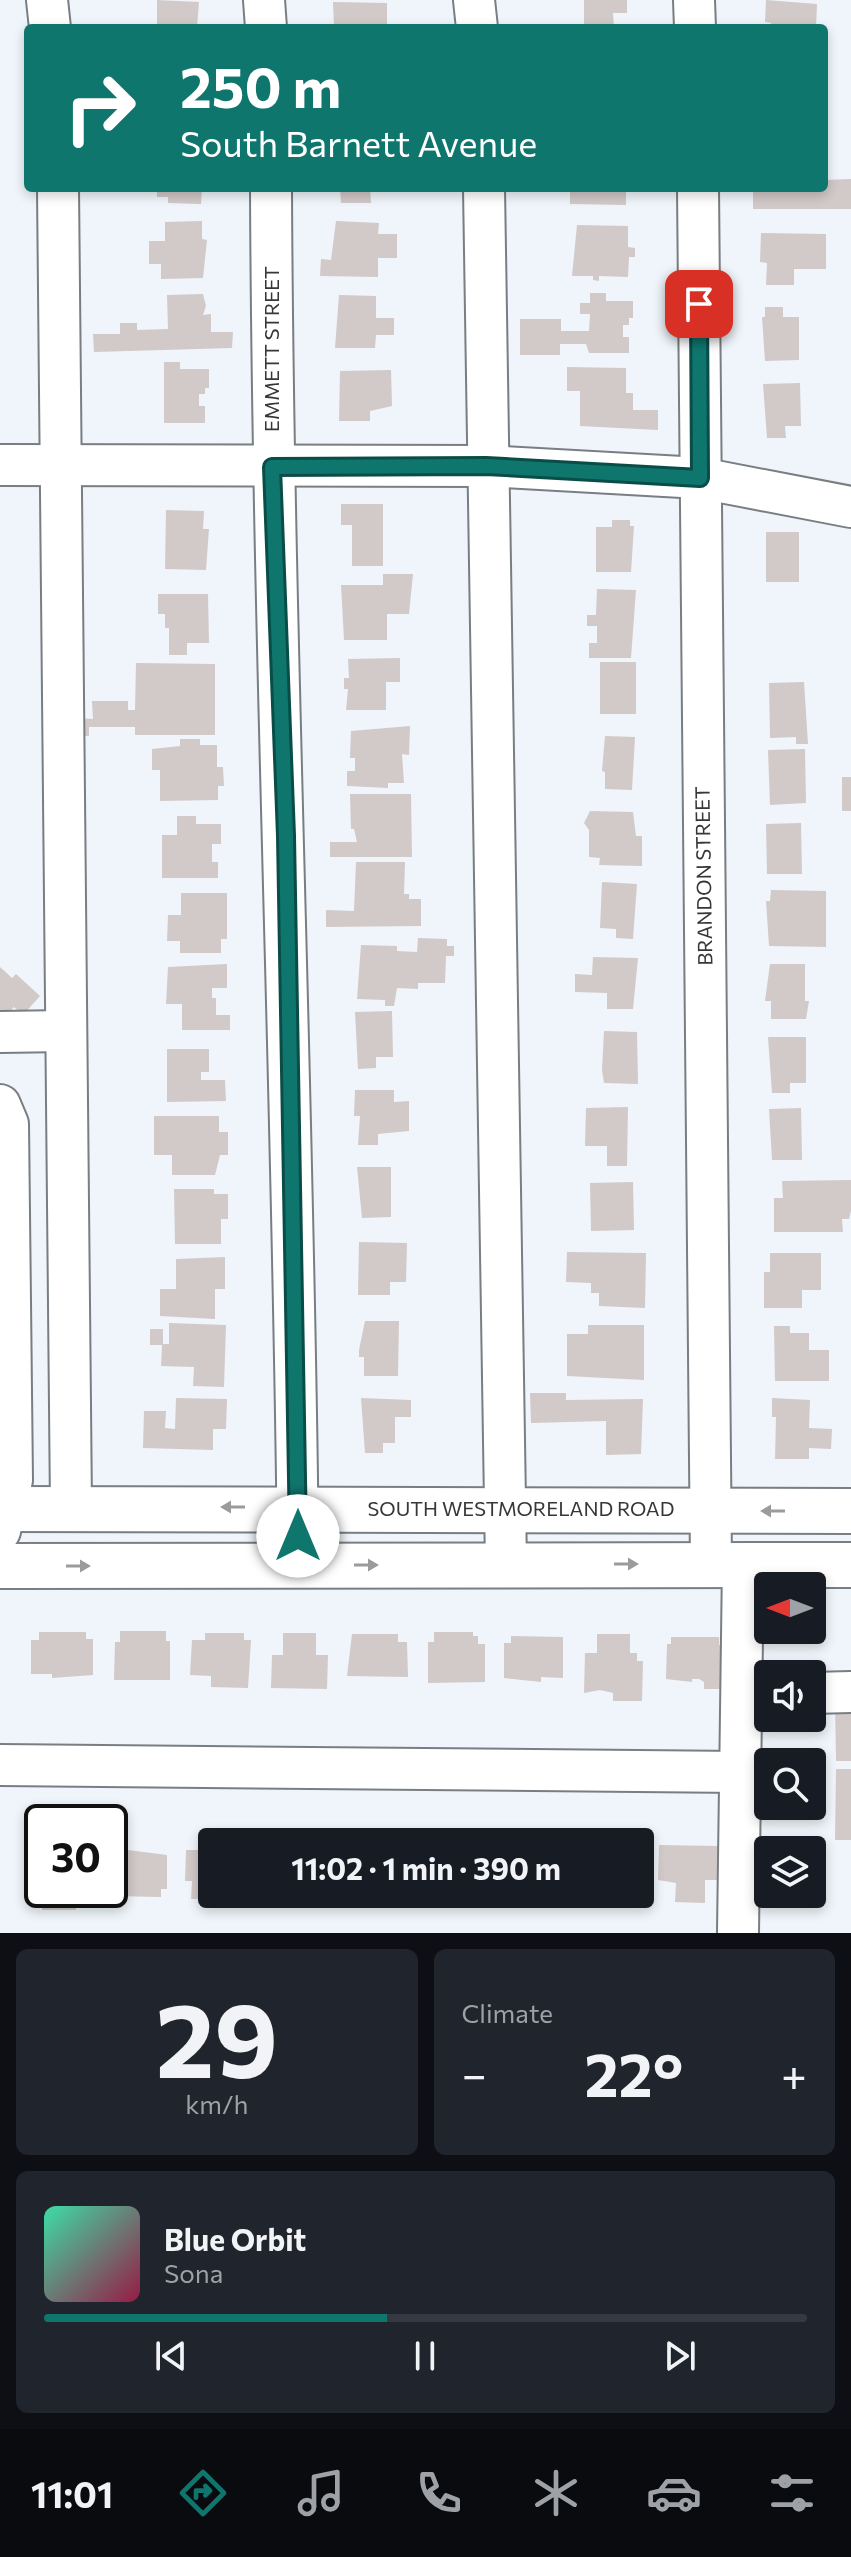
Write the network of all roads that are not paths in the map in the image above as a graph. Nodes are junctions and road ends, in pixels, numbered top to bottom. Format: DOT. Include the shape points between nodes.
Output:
graph roads {
  1 [pos="47,0"];
  2 [pos="264,0"];
  3 [pos="474,0"];
  4 [pos="694,0"];
  5 [pos="50,24"];
  6 [pos="266,24"];
  7 [pos="477,24"];
  8 [pos="695,24"];
  9 [pos="58,192"];
  10 [pos="271,192"];
  11 [pos="484,192"];
  12 [pos="698,192"];
  13 [pos="0,465"];
  14 [pos="59,465"];
  15 [pos="486,466"];
  16 [pos="272,467"];
  17 [pos="700,478"];
  18 [pos="851,507"];
  19 [pos="65,1031"];
  20 [pos="0,1032"];
  21 [pos="0,1105"];
  22 [pos="5,1352"];
  23 [pos="6,1434"];
  24 [pos="71,1507"];
  25 [pos="298,1507"];
  26 [pos="506,1509"];
  27 [pos="709,1510"];
  28 [pos="851,1511"];
  29 [pos="2,1516"];
  30 [pos="727,1564"];
  31 [pos="298,1565"];
  32 [pos="506,1565"];
  33 [pos="851,1565"];
  34 [pos="0,1566"];
  35 [pos="754,1688"];
  36 [pos="851,1692"];
  37 [pos="826,1693"];
  38 [pos="754,1699"];
  39 [pos="0,1765"];
  40 [pos="741,1772"];
  41 [pos="738,1933"];
  1 -- 5 [label="street"];
  2 -- 6 [label="street"];
  3 -- 7 [label="street"];
  4 -- 8 [label="street"];
  9 -- 14 [label="street"];
  10 -- 16 [label="street, EMMETT STREET"];
  11 -- 15 [label="street"];
  12 -- 17 [label="street, BRANDON STREET"];
  13 -- 14 [label="street"];
  14 -- 16 [label="street"];
  14 -- 19 [label="street"];
  15 -- 16 [label="street"];
  15 -- 17 [label="street"];
  15 -- 26 [label="street"];
  16 -- 25 [label="street, EMMETT STREET" via="286,852"];
  17 -- 18 [label="street"];
  17 -- 27 [label="street, BRANDON STREET"];
  19 -- 20 [label="street"];
  19 -- 24 [label="street"];
  21 -- 22 [label="street" via="8,1124"];
  22 -- 23 [label="street"];
  23 -- 29 [label="street" via="12,1480"];
  25 -- 24 [label="main road, SOUTH WESTMORELAND ROAD, one-way"];
  24 -- 29 [label="main road, SOUTH WESTMORELAND ROAD"];
  25 -- 26 [label="main road, SOUTH WESTMORELAND ROAD"];
  25 -- 31 [label="street, EMMETT STREET"];
  26 -- 27 [label="main road, SOUTH WESTMORELAND ROAD"];
  26 -- 32 [label="street"];
  28 -- 27 [label="main road, SOUTH WESTMORELAND ROAD, one-way"];
  27 -- 30 [label="street, BRANDON STREET"];
  32 -- 30 [label="main road, one-way"];
  30 -- 33 [label="main road"];
  30 -- 35 [label="street, BRANDON STREET"];
  31 -- 32 [label="main road, one-way"];
  34 -- 31 [label="main road, one-way"];
  36 -- 37 [label="street"];
  38 -- 40 [label="street, BRANDON STREET"];
  39 -- 40 [label="street"];
  40 -- 41 [label="street, BRANDON STREET"];
}
